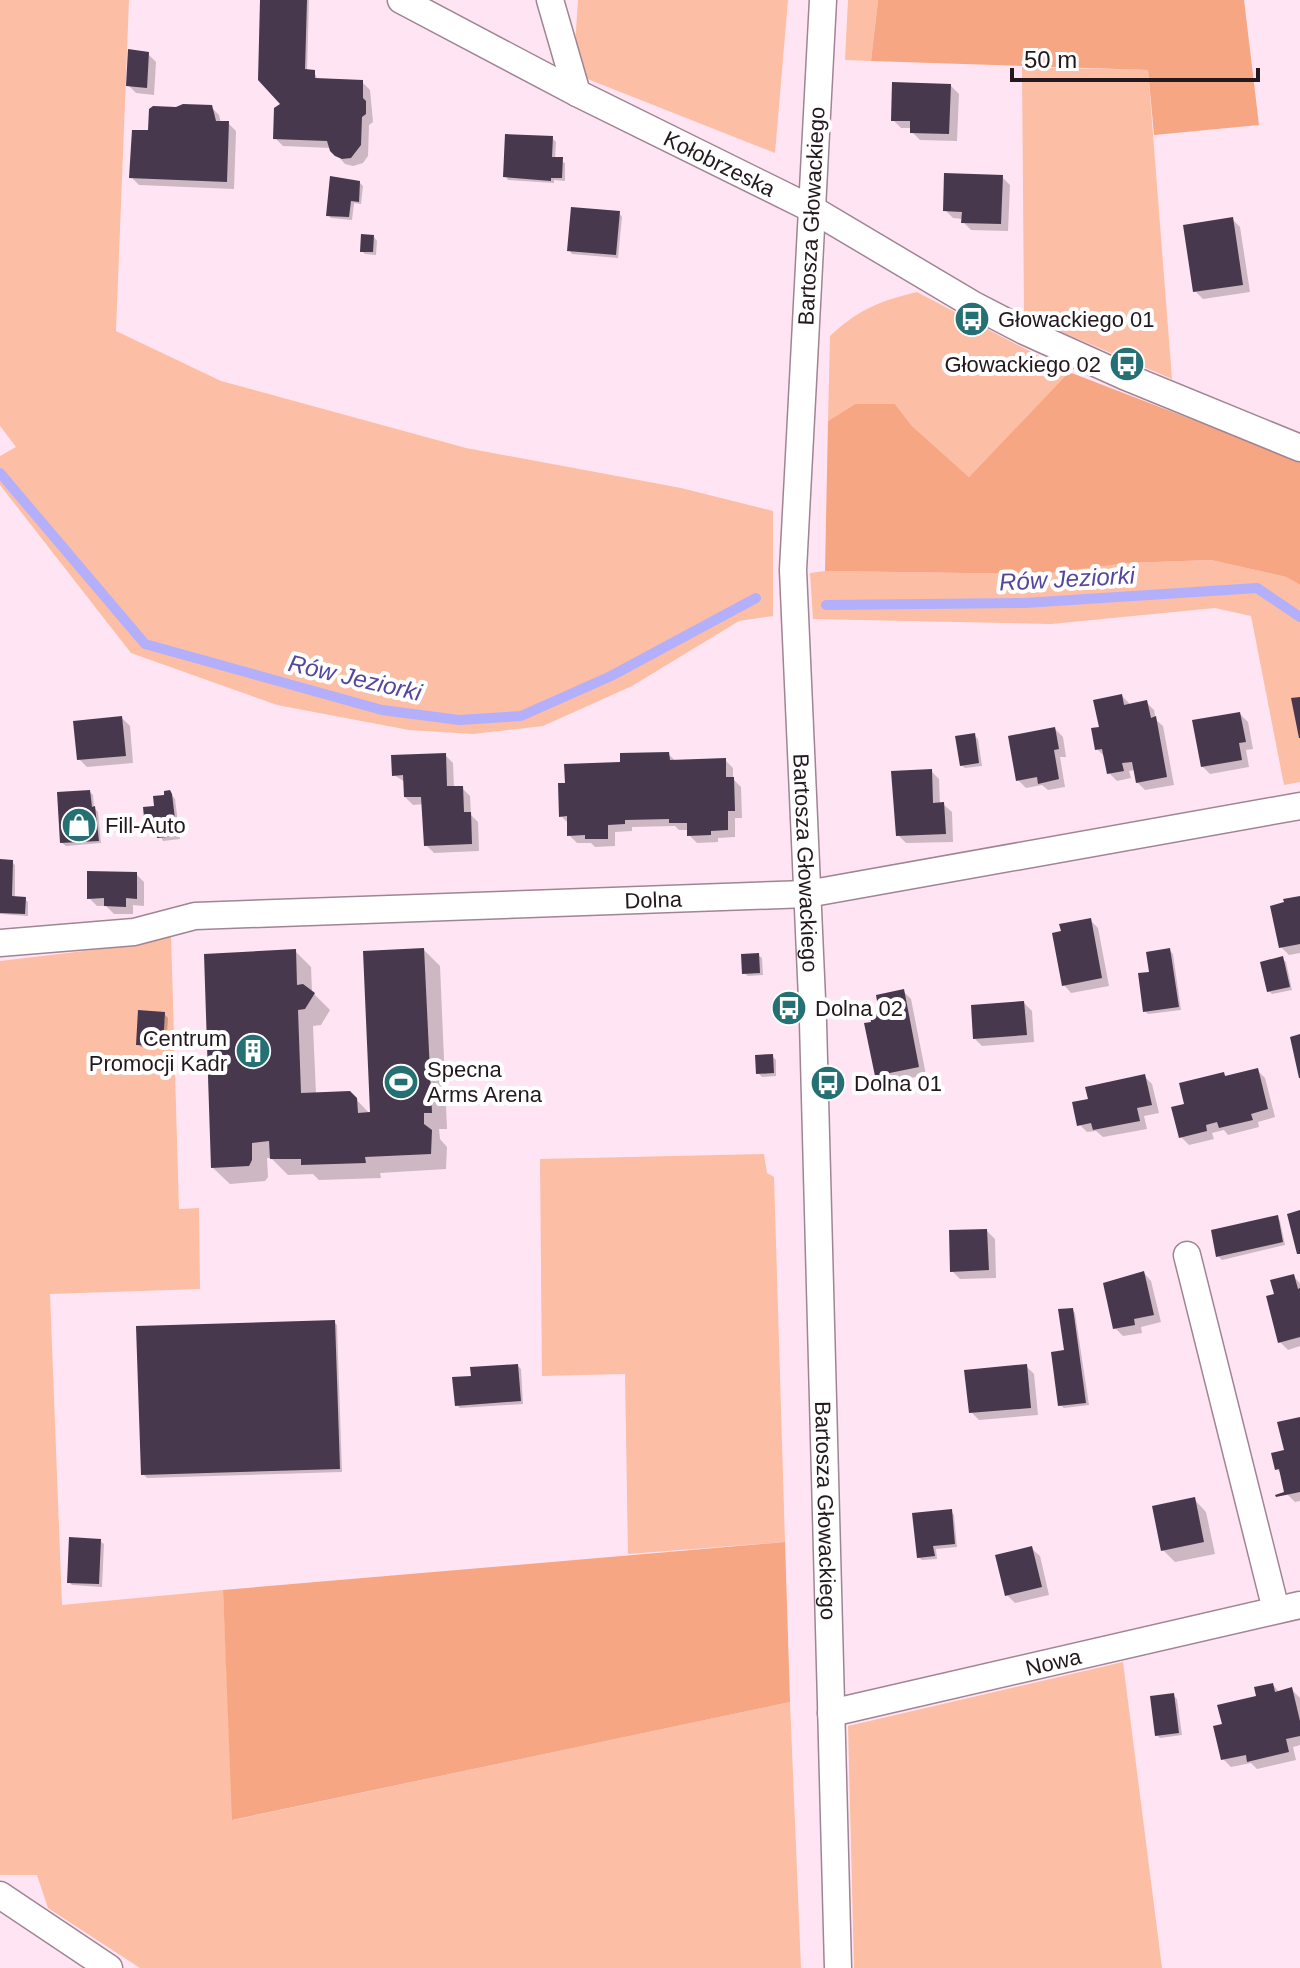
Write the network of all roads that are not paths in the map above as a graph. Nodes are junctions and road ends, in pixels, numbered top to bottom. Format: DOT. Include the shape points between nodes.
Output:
graph roads {
  1 [pos="401,0"];
  2 [pos="550,0"];
  3 [pos="823,0"];
  4 [pos="577,93"];
  5 [pos="812,209"];
  6 [pos="1300,448"];
  7 [pos="1300,806"];
  8 [pos="807,894"];
  9 [pos="0,943"];
  10 [pos="1187,1255"];
  11 [pos="1288,1608"];
  12 [pos="831,1713"];
  13 [pos="0,1895"];
  14 [pos="109,1968"];
  15 [pos="838,1968"];
  1 -- 4 [label="street, Kołobrzeska"];
  2 -- 4 [label="street"];
  3 -- 5 [label="street, Bartosza Głowackiego"];
  4 -- 5 [label="street, Kołobrzeska"];
  5 -- 6 [label="street, Kołobrzeska" via="1024,331"];
  5 -- 8 [label="street, Bartosza Głowackiego" via="793,570"];
  7 -- 8 [label="street, Dolna"];
  8 -- 9 [label="street, Dolna" via="195,916 134,932"];
  8 -- 12 [label="street, Bartosza Głowackiego"];
  10 -- 11 [label="street, Nowa"];
  11 -- 12 [label="street, Nowa"];
  12 -- 15 [label="street, Bartosza Głowackiego"];
  13 -- 14 [label="street"];
}
